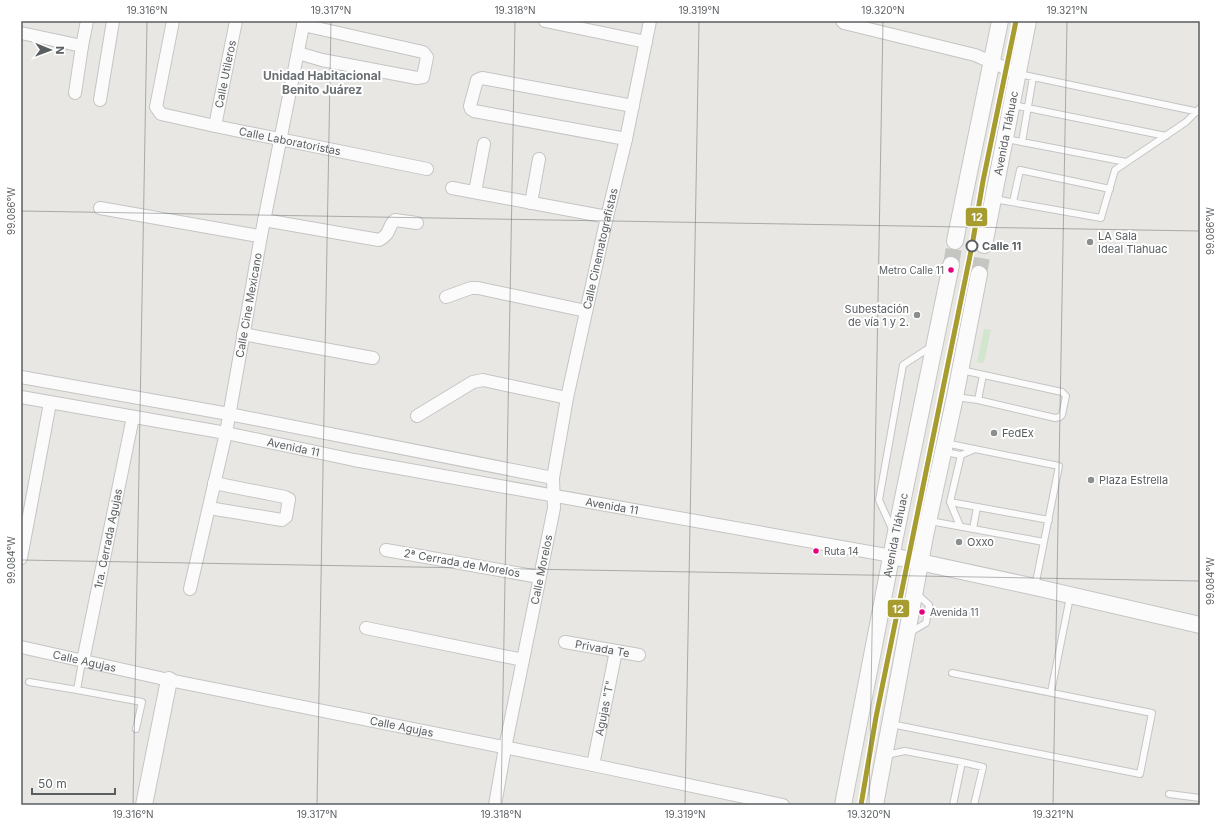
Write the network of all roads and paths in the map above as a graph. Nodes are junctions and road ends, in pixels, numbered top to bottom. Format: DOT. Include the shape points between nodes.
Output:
graph roads {
  1 [pos="86,21"];
  2 [pos="113,21"];
  3 [pos="173,21"];
  4 [pos="236,21"];
  5 [pos="545,21"];
  6 [pos="650,21"];
  7 [pos="842,21"];
  8 [pos="1000,21"];
  9 [pos="1028,21"];
  10 [pos="304,23"];
  11 [pos="583,25"];
  12 [pos="21,33"];
  13 [pos="646,42"];
  14 [pos="82,46"];
  15 [pos="298,53"];
  16 [pos="991,62"];
  17 [pos="1026,76"];
  18 [pos="75,94"];
  19 [pos="100,100"];
  20 [pos="1013,105"];
  21 [pos="633,106"];
  22 [pos="1028,108"];
  23 [pos="1199,111"];
  24 [pos="215,126"];
  25 [pos="1166,136"];
  26 [pos="280,139"];
  27 [pos="626,139"];
  28 [pos="1006,139"];
  29 [pos="1022,142"];
  30 [pos="484,144"];
  31 [pos="539,159"];
  32 [pos="1126,162"];
  33 [pos="427,169"];
  34 [pos="452,188"];
  35 [pos="1110,189"];
  36 [pos="475,192"];
  37 [pos="994,199"];
  38 [pos="1013,202"];
  39 [pos="531,203"];
  40 [pos="100,208"];
  41 [pos="607,217"];
  42 [pos="264,220"];
  43 [pos="416,223"];
  44 [pos="261,236"];
  45 [pos="955,241"];
  46 [pos="984,245"];
  47 [pos="951,265"];
  48 [pos="979,274"];
  49 [pos="446,297"];
  50 [pos="586,311"];
  51 [pos="244,334"];
  52 [pos="934,344"];
  53 [pos="373,358"];
  54 [pos="960,370"];
  55 [pos="983,375"];
  56 [pos="21,376"];
  57 [pos="21,397"];
  58 [pos="955,397"];
  59 [pos="567,398"];
  60 [pos="978,400"];
  61 [pos="50,402"];
  62 [pos="229,414"];
  63 [pos="417,416"];
  64 [pos="133,417"];
  65 [pos="226,433"];
  66 [pos="358,440"];
  67 [pos="944,448"];
  68 [pos="975,449"];
  69 [pos="962,455"];
  70 [pos="354,460"];
  71 [pos="553,478"];
  72 [pos="214,483"];
  73 [pos="553,496"];
  74 [pos="950,502"];
  75 [pos="977,507"];
  76 [pos="209,508"];
  77 [pos="1049,520"];
  78 [pos="929,521"];
  79 [pos="960,526"];
  80 [pos="973,529"];
  81 [pos="895,537"];
  82 [pos="1044,542"];
  83 [pos="386,550"];
  84 [pos="892,556"];
  85 [pos="21,558"];
  86 [pos="920,562"];
  87 [pos="539,577"];
  88 [pos="1035,587"];
  89 [pos="190,589"];
  90 [pos="1070,595"];
  91 [pos="1200,625"];
  92 [pos="366,628"];
  93 [pos="565,642"];
  94 [pos="21,647"];
  95 [pos="616,651"];
  96 [pos="639,655"];
  97 [pos="523,660"];
  98 [pos="83,661"];
  99 [pos="952,673"];
  100 [pos="169,680"];
  101 [pos="29,682"];
  102 [pos="77,690"];
  103 [pos="1051,692"];
  104 [pos="890,724"];
  105 [pos="136,729"];
  106 [pos="505,748"];
  107 [pos="884,755"];
  108 [pos="962,762"];
  109 [pos="593,765"];
  110 [pos="1169,794"];
  111 [pos="1200,798"];
  112 [pos="144,805"];
  113 [pos="495,805"];
  114 [pos="783,805"];
  115 [pos="842,805"];
  116 [pos="876,805"];
  117 [pos="953,805"];
  118 [pos="974,805"];
  1 -- 14 [label="street"];
  2 -- 19 [label="street"];
  3 -- 24 [label="street, Calle Laboratoristas" via="156,107 161,114"];
  4 -- 24 [label="street, Calle Utileros"];
  5 -- 11 [label="street"];
  6 -- 13 [label="street, Calle Cinematografistas"];
  7 -- 16 [label="street" via="974,54"];
  8 -- 16 [label="main road"];
  9 -- 17 [label="main road, Avenida Tláhuac"];
  10 -- 15 [label="street, Calle Cine Mexicano"];
  10 -- 15 [label="street" via="423,52 427,57 423,77 417,78"];
  11 -- 13 [label="street"];
  12 -- 14 [label="street"];
  13 -- 21 [label="street, Calle Cinematografistas"];
  14 -- 18 [label="street"];
  15 -- 26 [label="street, Calle Cine Mexicano"];
  16 -- 17 [label="street"];
  16 -- 45 [label="main road"];
  17 -- 20 [label="main road, Avenida Tláhuac"];
  17 -- 22 [label="lane"];
  17 -- 23 [label="lane"];
  20 -- 22 [label="lane"];
  20 -- 28 [label="main road, Avenida Tláhuac"];
  21 -- 27 [label="street, Calle Cinematografistas"];
  21 -- 27 [label="street" via="482,78 477,80 470,106 474,111"];
  22 -- 25 [label="lane"];
  22 -- 29 [label="lane"];
  23 -- 25 [label="lane"];
  24 -- 26 [label="street, Calle Laboratoristas"];
  25 -- 32 [label="lane"];
  26 -- 33 [label="street, Calle Laboratoristas"];
  26 -- 42 [label="street, Calle Cine Mexicano"];
  27 -- 41 [label="street, Calle Cinematografistas"];
  28 -- 29 [label="lane"];
  28 -- 37 [label="main road, Avenida Tláhuac"];
  29 -- 32 [label="lane"];
  30 -- 36 [label="street"];
  31 -- 39 [label="street"];
  32 -- 35 [label="lane" via="1115,170"];
  34 -- 36 [label="street"];
  35 -- 38 [label="lane" via="1101,218"];
  35 -- 38 [label="lane" via="1020,170"];
  36 -- 39 [label="street"];
  37 -- 38 [label="lane"];
  37 -- 46 [label="main road, Avenida Tláhuac"];
  39 -- 41 [label="street"];
  40 -- 44 [label="street"];
  41 -- 50 [label="street, Calle Cinematografistas"];
  42 -- 43 [label="street" via="379,240 386,236 395,220"];
  42 -- 44 [label="street, Calle Cine Mexicano"];
  44 -- 51 [label="street, Calle Cine Mexicano"];
  47 -- 52 [label="main road, Avenida Tláhuac"];
  48 -- 54 [label="main road"];
  49 -- 50 [label="street" via="478,288"];
  50 -- 59 [label="street, Calle Cinematografistas"];
  51 -- 53 [label="street"];
  51 -- 62 [label="street, Calle Cine Mexicano"];
  52 -- 81 [label="main road, Avenida Tláhuac"];
  52 -- 81 [label="lane" via="903,365 879,500"];
  54 -- 55 [label="lane"];
  54 -- 58 [label="main road"];
  55 -- 60 [label="lane"];
  55 -- 60 [label="lane" via="1062,392 1066,396 1062,415 1055,418"];
  56 -- 62 [label="street, Avenida 11"];
  57 -- 61 [label="street, Avenida 11"];
  58 -- 60 [label="lane"];
  58 -- 67 [label="main road"];
  59 -- 63 [label="street" via="483,380 473,382"];
  59 -- 71 [label="street, Calle Cinematografistas"];
  61 -- 64 [label="street, Avenida 11"];
  61 -- 85 [label="street"];
  62 -- 65 [label="street, Calle Cine Mexicano"];
  62 -- 66 [label="street, Avenida 11"];
  64 -- 65 [label="street, Avenida 11"];
  64 -- 98 [label="street, 1ra. Cerrada Agujas"];
  65 -- 70 [label="street, Avenida 11"];
  65 -- 72 [label="street, Calle Cine Mexicano"];
  66 -- 70 [label="street"];
  66 -- 71 [label="street, Avenida 11"];
  67 -- 68 [label="lane"];
  67 -- 69 [label="lane"];
  67 -- 78 [label="main road"];
  68 -- 69 [label="lane"];
  68 -- 77 [label="lane" via="1059,466"];
  69 -- 74 [label="lane"];
  70 -- 73 [label="street, Avenida 11"];
  71 -- 73 [label="street, Calle Morelos"];
  72 -- 76 [label="street, Calle Cine Mexicano"];
  72 -- 76 [label="street" via="285,497 289,499 286,516 282,520"];
  73 -- 84 [label="street, Avenida 11"];
  73 -- 87 [label="street, Calle Morelos" via="554,508"];
  74 -- 75 [label="lane"];
  74 -- 79 [label="lane"];
  75 -- 77 [label="lane"];
  75 -- 80 [label="lane"];
  76 -- 89 [label="street, Calle Cine Mexicano"];
  77 -- 82 [label="lane"];
  78 -- 79 [label="lane"];
  78 -- 86 [label="main road"];
  79 -- 80 [label="lane"];
  80 -- 82 [label="lane"];
  81 -- 84 [label="main road, Avenida Tláhuac"];
  82 -- 88 [label="lane"];
  83 -- 87 [label="street, 2ª Cerrada de Morelos"];
  84 -- 86 [label="main road, Avenida 11"];
  84 -- 115 [label="main road, Avenida Tláhuac"];
  86 -- 88 [label="main road, Avenida 11"];
  86 -- 104 [label="main road"];
  87 -- 97 [label="street, Calle Morelos"];
  88 -- 90 [label="main road, Avenida 11"];
  90 -- 91 [label="main road, Avenida 11"];
  90 -- 103 [label="lane"];
  92 -- 97 [label="street"];
  93 -- 95 [label="street, Privada Te"];
  94 -- 98 [label="street, Calle Agujas"];
  95 -- 96 [label="street, Privada Te"];
  95 -- 109 [label="street, Agujas \"T\""];
  97 -- 106 [label="street, Calle Morelos"];
  98 -- 100 [label="street, Calle Agujas"];
  98 -- 102 [label="lane"];
  99 -- 103 [label="lane"];
  100 -- 106 [label="street, Calle Agujas"];
  100 -- 112 [label="main road"];
  101 -- 102 [label="lane"];
  102 -- 105 [label="lane" via="142,702"];
  103 -- 104 [label="lane" via="1152,713 1140,774"];
  104 -- 107 [label="main road"];
  106 -- 109 [label="street, Calle Agujas"];
  106 -- 113 [label="street, Calle Morelos"];
  107 -- 108 [label="lane" via="905,751"];
  107 -- 116 [label="main road"];
  108 -- 117 [label="lane"];
  108 -- 118 [label="lane" via="983,767"];
  109 -- 114 [label="street, Calle Agujas"];
  110 -- 111 [label="lane"];
}
